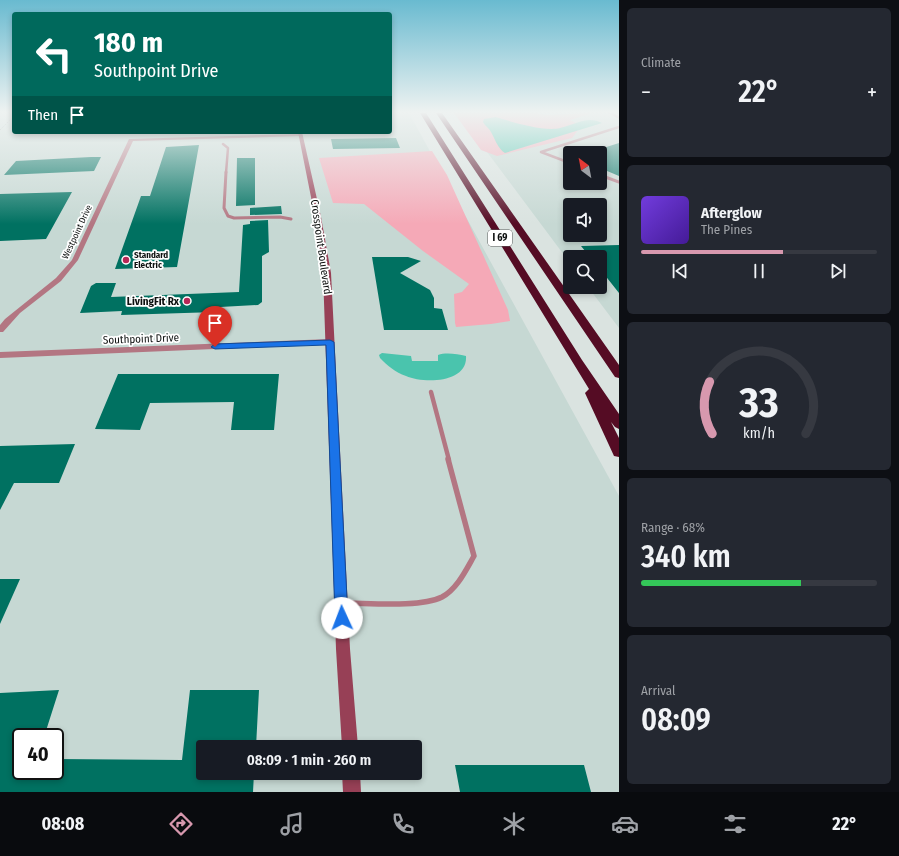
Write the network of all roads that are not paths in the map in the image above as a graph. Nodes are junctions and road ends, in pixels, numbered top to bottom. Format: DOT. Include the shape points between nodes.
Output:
graph roads {
  1 [pos="126,150"];
  2 [pos="228,150"];
  3 [pos="304,150"];
  4 [pos="446,150"];
  5 [pos="464,150"];
  6 [pos="547,150"];
  7 [pos="563,160"];
  8 [pos="607,178"];
  9 [pos="619,182"];
  10 [pos="291,219"];
  11 [pos="0,330"];
  12 [pos="330,342"];
  13 [pos="0,355"];
  14 [pos="578,363"];
  15 [pos="619,374"];
  16 [pos="431,392"];
  17 [pos="619,424"];
  18 [pos="619,452"];
  19 [pos="341,603"];
  20 [pos="350,740"];
  21 [pos="351,780"];
  22 [pos="352,792"];
  1 -- 11 [label="street, Westpoint Drive" via="68,270 17,311"];
  2 -- 10 [label="lane" via="225,215 234,218"];
  3 -- 12 [label="street, Crosspoint Boulevard" via="326,266"];
  4 -- 14 [label="highway, I 69"];
  5 -- 15 [label="highway, I 69"];
  6 -- 7 [label="lane" via="541,152"];
  8 -- 9 [label="lane"];
  12 -- 13 [label="street, Southpoint Drive"];
  12 -- 19 [label="street, Crosspoint Boulevard"];
  14 -- 17 [label="highway, I 69"];
  14 -- 18 [label="highway"];
  16 -- 19 [label="lane" via="474,556 462,578 441,598 415,603"];
  19 -- 20 [label="street, Crosspoint Boulevard"];
  21 -- 22 [label="street"];
}
